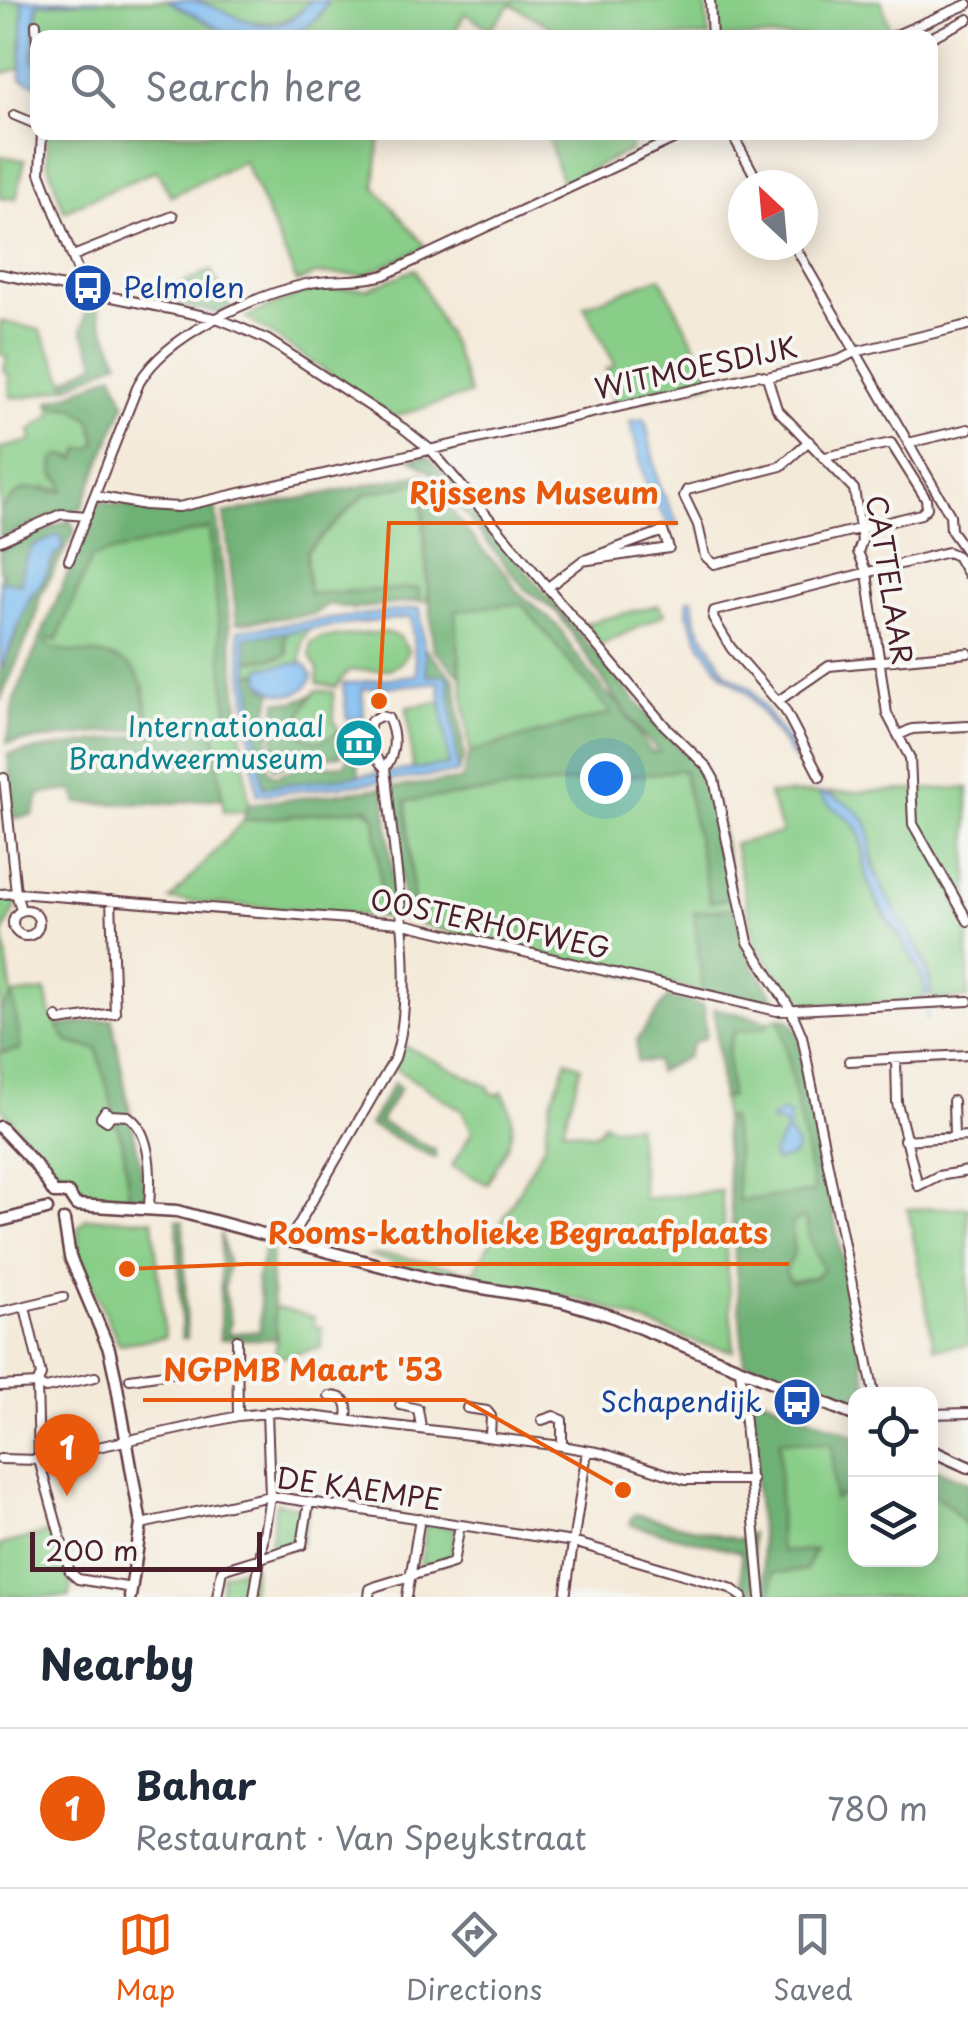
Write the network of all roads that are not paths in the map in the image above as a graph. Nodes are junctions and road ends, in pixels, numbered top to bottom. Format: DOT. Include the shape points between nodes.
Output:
graph roads {
  1 [pos="710,0"];
  2 [pos="968,4"];
  3 [pos="968,19"];
  4 [pos="36,24"];
  5 [pos="36,30"];
  6 [pos="712,30"];
  7 [pos="912,30"];
  8 [pos="938,34"];
  9 [pos="14,115"];
  10 [pos="30,122"];
  11 [pos="42,140"];
  12 [pos="671,140"];
  13 [pos="735,140"];
  14 [pos="752,170"];
  15 [pos="172,216"];
  16 [pos="73,256"];
  17 [pos="803,260"];
  18 [pos="0,274"];
  19 [pos="86,292"];
  20 [pos="219,319"];
  21 [pos="968,325"];
  22 [pos="855,352"];
  23 [pos="767,376"];
  24 [pos="967,432"];
  25 [pos="809,441"];
  26 [pos="908,443"];
  27 [pos="432,451"];
  28 [pos="825,457"];
  29 [pos="96,496"];
  30 [pos="88,516"];
  31 [pos="861,529"];
  32 [pos="0,540"];
  33 [pos="968,554"];
  34 [pos="69,560"];
  35 [pos="582,560"];
  36 [pos="867,573"];
  37 [pos="968,575"];
  38 [pos="548,588"];
  39 [pos="968,653"];
  40 [pos="880,662"];
  41 [pos="778,701"];
  42 [pos="968,726"];
  43 [pos="898,735"];
  44 [pos="385,768"];
  45 [pos="820,777"];
  46 [pos="4,778"];
  47 [pos="16,893"];
  48 [pos="0,894"];
  49 [pos="111,900"];
  50 [pos="22,910"];
  51 [pos="968,922"];
  52 [pos="400,923"];
  53 [pos="968,1001"];
  54 [pos="792,1010"];
  55 [pos="58,1017"];
  56 [pos="968,1055"];
  57 [pos="896,1059"];
  58 [pos="849,1061"];
  59 [pos="953,1101"];
  60 [pos="111,1115"];
  61 [pos="0,1127"];
  62 [pos="968,1136"];
  63 [pos="954,1137"];
  64 [pos="909,1140"];
  65 [pos="968,1170"];
  66 [pos="54,1193"];
  67 [pos="76,1205"];
  68 [pos="149,1207"];
  69 [pos="47,1209"];
  70 [pos="64,1220"];
  71 [pos="0,1221"];
  72 [pos="289,1241"];
  73 [pos="64,1297"];
  74 [pos="25,1307"];
  75 [pos="0,1312"];
  76 [pos="237,1340"];
  77 [pos="237,1363"];
  78 [pos="740,1368"];
  79 [pos="95,1377"];
  80 [pos="130,1379"];
  81 [pos="37,1384"];
  82 [pos="0,1386"];
  83 [pos="873,1387"];
  84 [pos="328,1396"];
  85 [pos="400,1405"];
  86 [pos="468,1408"];
  87 [pos="266,1412"];
  88 [pos="968,1412"];
  89 [pos="848,1413"];
  90 [pos="938,1414"];
  91 [pos="238,1416"];
  92 [pos="347,1419"];
  93 [pos="542,1420"];
  94 [pos="421,1427"];
  95 [pos="490,1436"];
  96 [pos="124,1443"];
  97 [pos="562,1446"];
  98 [pos="587,1451"];
  99 [pos="938,1454"];
  100 [pos="0,1459"];
  101 [pos="39,1460"];
  102 [pos="968,1467"];
  103 [pos="752,1480"];
  104 [pos="270,1496"];
  105 [pos="310,1502"];
  106 [pos="420,1518"];
  107 [pos="140,1524"];
  108 [pos="460,1526"];
  109 [pos="573,1542"];
  110 [pos="260,1560"];
  111 [pos="410,1576"];
  112 [pos="131,1593"];
  113 [pos="217,1597"];
  114 [pos="254,1597"];
  115 [pos="369,1597"];
  116 [pos="406,1597"];
  117 [pos="565,1597"];
  118 [pos="743,1597"];
  119 [pos="761,1597"];
  1 -- 6 [label="street"];
  2 -- 7 [label="street"];
  3 -- 8 [label="street"];
  4 -- 5 [label="street"];
  9 -- 10 [label="street"];
  11 -- 16 [label="street" via="40,174"];
  12 -- 20 [label="street" via="384,275 308,284"];
  13 -- 14 [label="street"];
  15 -- 16 [label="street"];
  16 -- 19 [label="street"];
  17 -- 22 [label="street, CATTELAAR"];
  18 -- 19 [label="street"];
  19 -- 20 [label="street"];
  20 -- 27 [label="street" via="268,340"];
  20 -- 29 [label="street" via="174,345 144,374"];
  21 -- 22 [label="street, WITMOESDIJK"];
  22 -- 23 [label="street, WITMOESDIJK"];
  22 -- 26 [label="street, CATTELAAR"];
  23 -- 25 [label="street, CATTELAAR" via="777,408"];
  23 -- 27 [label="street, WITMOESDIJK"];
  24 -- 26 [label="street"];
  25 -- 28 [label="street, CATTELAAR"];
  25 -- 31 [label="street" via="781,466 687,490 705,556 714,564"];
  26 -- 33 [label="street, CATTELAAR"];
  27 -- 29 [label="street, WITMOESDIJK" via="179,507"];
  27 -- 38 [label="street"];
  28 -- 31 [label="street, CATTELAAR" via="854,489"];
  28 -- 31 [label="street" via="891,443 926,500 921,514"];
  29 -- 30 [label="street"];
  30 -- 32 [label="street" via="62,514"];
  30 -- 34 [label="street"];
  31 -- 36 [label="street, CATTELAAR" via="858,552"];
  35 -- 35 [label="street" via="600,558 670,548 664,531"];
  35 -- 38 [label="street"];
  36 -- 37 [label="street" via="952,552"];
  36 -- 40 [label="street, CATTELAAR"];
  36 -- 41 [label="street" via="714,610 726,643"];
  38 -- 54 [label="street" via="711,773 750,948"];
  39 -- 40 [label="street"];
  40 -- 41 [label="street" via="826,667"];
  40 -- 43 [label="street, CATTELAAR" via="887,714"];
  41 -- 45 [label="street"];
  42 -- 43 [label="street"];
  43 -- 51 [label="street, CATTELAAR" via="910,758 916,832"];
  44 -- 44 [label="street" via="394,753 391,723 380,716 369,728 374,758"];
  44 -- 52 [label="street"];
  46 -- 47 [label="street"];
  47 -- 48 [label="street, OOSTERHOFWEG"];
  47 -- 49 [label="street, OOSTERHOFWEG"];
  47 -- 50 [label="street"];
  49 -- 52 [label="street, OOSTERHOFWEG"];
  49 -- 55 [label="street" via="115,1013"];
  52 -- 54 [label="street, OOSTERHOFWEG" via="764,1009"];
  52 -- 72 [label="street" via="404,1009 395,1058"];
  53 -- 54 [label="street, OOSTERHOFWEG"];
  54 -- 83 [label="street"];
  56 -- 57 [label="street"];
  57 -- 58 [label="street"];
  57 -- 64 [label="street" via="897,1102"];
  59 -- 63 [label="street"];
  60 -- 68 [label="street" via="128,1116 142,1134"];
  61 -- 66 [label="main road"];
  62 -- 63 [label="street"];
  63 -- 64 [label="street"];
  64 -- 65 [label="street" via="918,1186"];
  66 -- 67 [label="main road" via="68,1193"];
  66 -- 69 [label="main road"];
  67 -- 68 [label="main road"];
  67 -- 70 [label="main road"];
  68 -- 72 [label="main road"];
  69 -- 70 [label="main road"];
  69 -- 71 [label="main road"];
  70 -- 96 [label="main road" via="70,1257 109,1349"];
  72 -- 78 [label="main road" via="434,1280 590,1309"];
  73 -- 74 [label="street"];
  74 -- 75 [label="street"];
  74 -- 81 [label="street" via="41,1375"];
  76 -- 77 [label="street"];
  77 -- 80 [label="street"];
  77 -- 91 [label="street"];
  78 -- 89 [label="main road"];
  78 -- 103 [label="street"];
  79 -- 81 [label="street" via="46,1388"];
  81 -- 82 [label="street"];
  81 -- 101 [label="street"];
  84 -- 92 [label="street" via="345,1399"];
  85 -- 94 [label="street" via="418,1410"];
  86 -- 95 [label="street" via="488,1411"];
  87 -- 91 [label="street"];
  87 -- 92 [label="street"];
  87 -- 104 [label="street"];
  88 -- 90 [label="street"];
  91 -- 96 [label="street"];
  92 -- 94 [label="street"];
  93 -- 97 [label="street" via="562,1420"];
  94 -- 95 [label="street"];
  95 -- 97 [label="street"];
  96 -- 101 [label="street"];
  96 -- 107 [label="main road"];
  97 -- 98 [label="street"];
  98 -- 103 [label="street" via="685,1480"];
  98 -- 109 [label="street"];
  99 -- 102 [label="main road"];
  100 -- 101 [label="street"];
  101 -- 112 [label="street" via="70,1572"];
  103 -- 119 [label="street"];
  104 -- 105 [label="street, DE KAEMPE"];
  104 -- 107 [label="street, DE KAEMPE"];
  104 -- 110 [label="street"];
  105 -- 106 [label="street, DE KAEMPE"];
  105 -- 110 [label="street" via="302,1546"];
  106 -- 108 [label="street, DE KAEMPE"];
  106 -- 111 [label="street"];
  107 -- 112 [label="main road"];
  108 -- 109 [label="street, DE KAEMPE"];
  108 -- 111 [label="street" via="453,1564"];
  109 -- 117 [label="street"];
  109 -- 118 [label="street, DE KAEMPE"];
  110 -- 113 [label="street" via="222,1570"];
  110 -- 114 [label="street"];
  111 -- 115 [label="street" via="376,1586"];
  111 -- 116 [label="street"];
}
